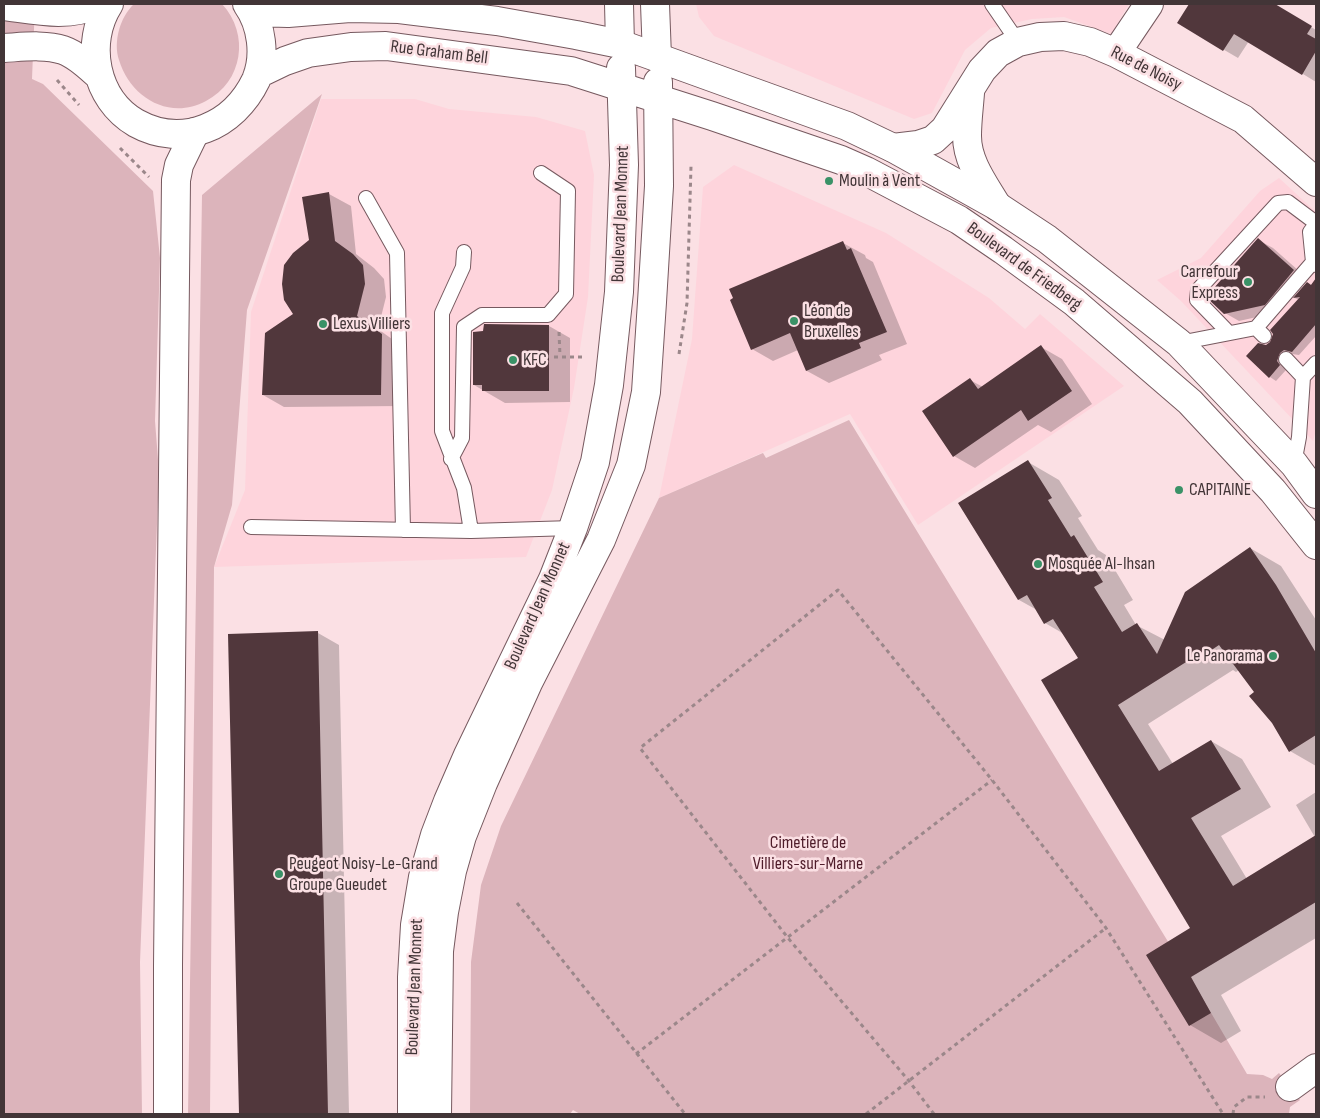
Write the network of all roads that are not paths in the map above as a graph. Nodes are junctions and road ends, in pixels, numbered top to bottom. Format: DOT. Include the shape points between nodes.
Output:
graph roads {
  1 [pos="98,4"];
  2 [pos="109,4"];
  3 [pos="619,4"];
  4 [pos="655,4"];
  5 [pos="992,4"];
  6 [pos="1149,4"];
  7 [pos="4,6"];
  8 [pos="250,8"];
  9 [pos="1018,42"];
  10 [pos="620,44"];
  11 [pos="4,48"];
  12 [pos="1116,53"];
  13 [pos="657,57"];
  14 [pos="258,74"];
  15 [pos="98,75"];
  16 [pos="622,86"];
  17 [pos="970,90"];
  18 [pos="658,98"];
  19 [pos="195,132"];
  20 [pos="893,148"];
  21 [pos="541,173"];
  22 [pos="1316,182"];
  23 [pos="366,198"];
  24 [pos="997,206"];
  25 [pos="1316,223"];
  26 [pos="464,252"];
  27 [pos="1315,264"];
  28 [pos="1229,333"];
  29 [pos="1179,344"];
  30 [pos="1286,359"];
  31 [pos="1316,362"];
  32 [pos="1303,377"];
  33 [pos="451,459"];
  34 [pos="1294,464"];
  35 [pos="1316,494"];
  36 [pos="251,527"];
  37 [pos="573,528"];
  38 [pos="402,530"];
  39 [pos="471,530"];
  40 [pos="1316,545"];
  41 [pos="1316,1068"];
  42 [pos="1290,1087"];
  43 [pos="168,1114"];
  44 [pos="412,1114"];
  45 [pos="437,1114"];
  1 -- 7 [label="main road" via="68,12"];
  2 -- 15 [label="main road" via="96,34"];
  3 -- 10 [label="main road, Boulevard Jean Monnet"];
  4 -- 13 [label="main road, Boulevard Jean Monnet"];
  5 -- 9 [label="lane"];
  6 -- 12 [label="main road"];
  8 -- 10 [label="main road" via="288,13 350,8 399,9 497,21"];
  8 -- 14 [label="main road" via="260,32 262,53"];
  9 -- 12 [label="main road, Rue de Noisy" via="1064,36"];
  9 -- 17 [label="main road, Rue de Noisy" via="998,53"];
  10 -- 13 [label="main road, Boulevard de Friedberg"];
  10 -- 16 [label="main road, Boulevard Jean Monnet"];
  11 -- 15 [label="main road" via="63,50"];
  12 -- 22 [label="main road, Rue de Noisy" via="1243,119"];
  13 -- 18 [label="main road, Boulevard Jean Monnet"];
  13 -- 20 [label="main road, Boulevard de Friedberg" via="847,126"];
  14 -- 16 [label="main road, Rue Graham Bell" via="308,53 351,46 386,46 571,71"];
  14 -- 19 [label="main road" via="249,94 234,112"];
  15 -- 19 [label="main road" via="107,94 136,122 161,132"];
  16 -- 18 [label="main road, Rue Graham Bell"];
  16 -- 37 [label="main road, Boulevard Jean Monnet" via="624,165 620,272 609,385 594,462"];
  17 -- 20 [label="main road, Rue de Noisy" via="945,129 933,140"];
  17 -- 24 [label="main road, Rue de Noisy" via="967,136 970,156"];
  18 -- 40 [label="main road, Boulevard de Friedberg" via="841,160 959,220 1074,302 1190,402 1273,491"];
  18 -- 45 [label="main road, Boulevard Jean Monnet" via="659,186 646,392 631,465 601,540 524,692 462,836 452,871 439,951"];
  19 -- 43 [label="main road" via="176,180"];
  20 -- 24 [label="main road, Boulevard de Friedberg"];
  21 -- 33 [label="lane" via="568,191 566,294 548,315 482,314 464,327 462,438"];
  23 -- 38 [label="lane" via="397,253"];
  24 -- 29 [label="main road, Boulevard de Friedberg" via="1047,239"];
  25 -- 27 [label="lane" via="1310,232"];
  25 -- 28 [label="lane" via="1288,202 1278,203 1198,290 1197,300"];
  26 -- 33 [label="lane" via="463,267 442,313 442,431"];
  27 -- 28 [label="lane" via="1260,332"];
  28 -- 29 [label="lane"];
  29 -- 34 [label="main road, Boulevard de Friedberg"];
  30 -- 32 [label="lane"];
  31 -- 32 [label="lane"];
  32 -- 34 [label="lane"];
  33 -- 39 [label="lane" via="464,488"];
  34 -- 35 [label="main road, Boulevard de Friedberg"];
  36 -- 38 [label="lane"];
  37 -- 39 [label="lane"];
  37 -- 44 [label="main road, Boulevard Jean Monnet" via="553,579 448,801 423,877 415,925 412,977"];
  38 -- 39 [label="lane"];
  41 -- 42 [label="main road"];
}
